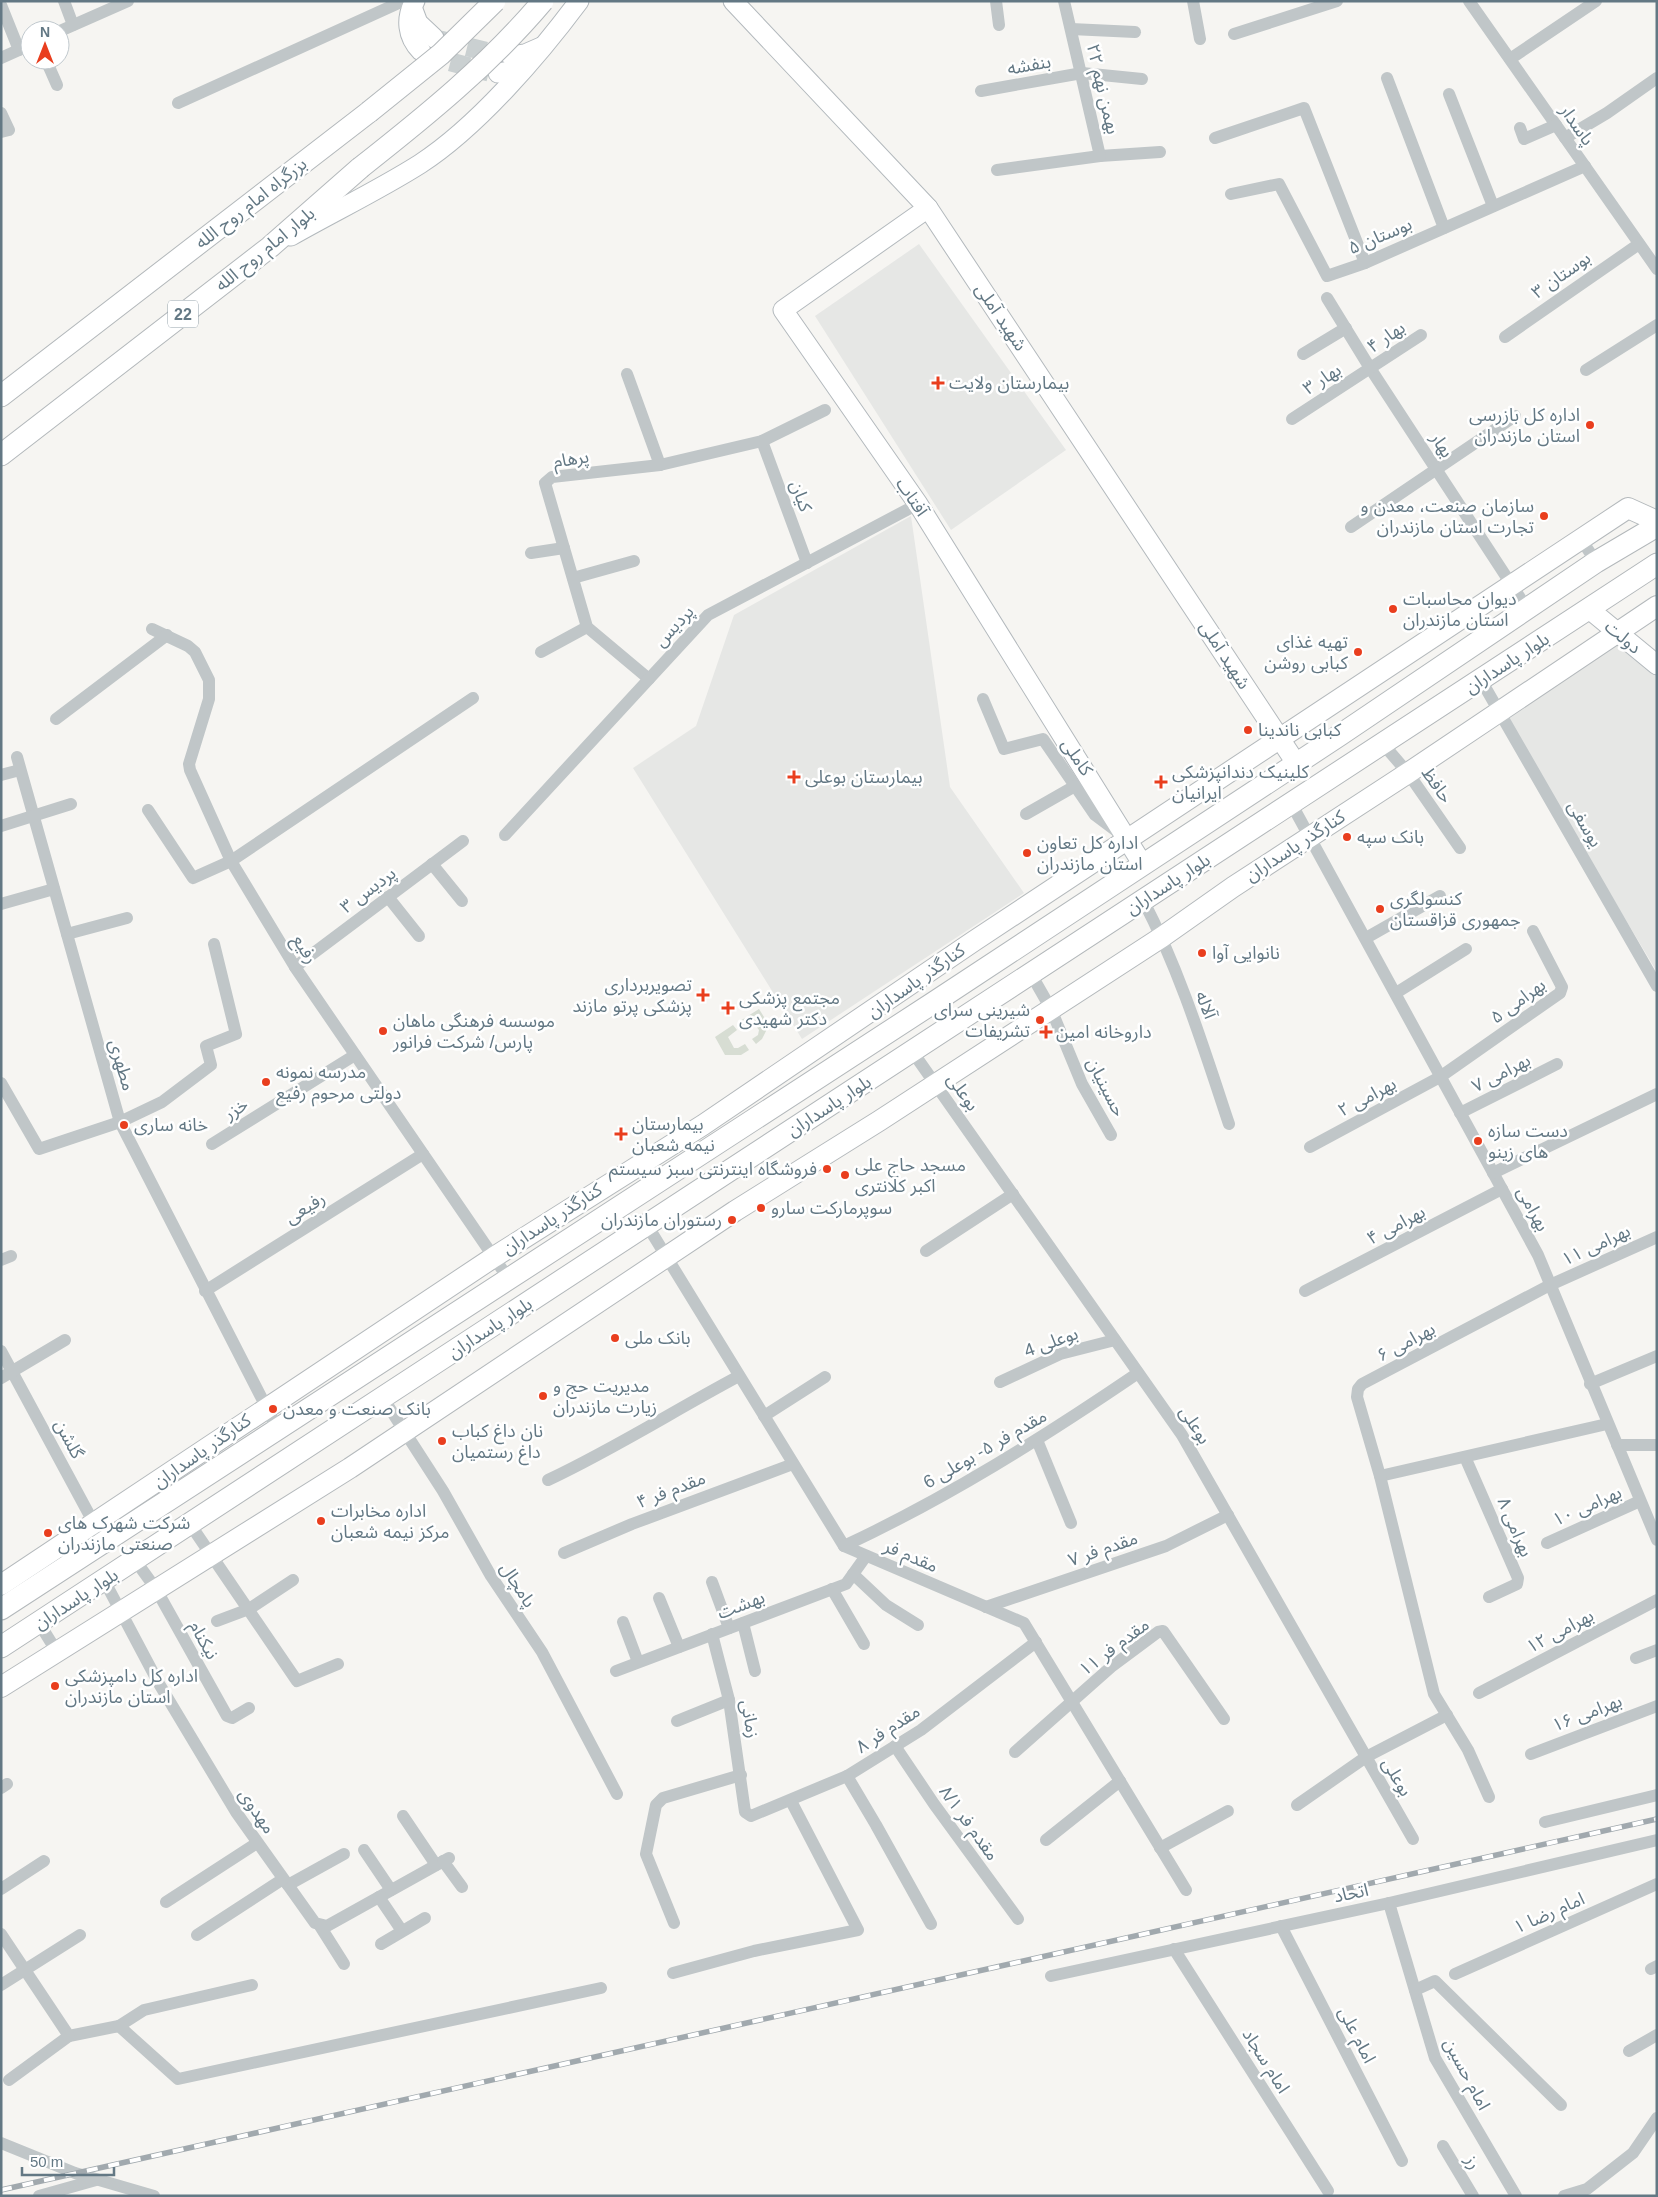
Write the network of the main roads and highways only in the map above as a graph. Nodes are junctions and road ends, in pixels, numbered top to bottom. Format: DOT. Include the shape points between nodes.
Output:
graph roads {
  1 [pos="495,1"];
  2 [pos="543,1"];
  3 [pos="579,1"];
  4 [pos="733,1"];
  5 [pos="410,3"];
  6 [pos="548,42"];
  7 [pos="428,44"];
  8 [pos="511,56"];
  9 [pos="532,59"];
  10 [pos="498,72"];
  11 [pos="928,208"];
  12 [pos="270,247"];
  13 [pos="1,396"];
  14 [pos="1,455"];
  15 [pos="1657,521"];
  16 [pos="1657,526"];
  17 [pos="1657,564"];
  18 [pos="1657,606"];
  19 [pos="1589,609"];
  20 [pos="1616,632"];
  21 [pos="1657,665"];
  22 [pos="1280,739"];
  23 [pos="1296,763"];
  24 [pos="1127,840"];
  25 [pos="1143,865"];
  26 [pos="1,1585"];
  27 [pos="1,1609"];
  28 [pos="1,1647"];
  29 [pos="1,1687"];
  1 -- 13 [label="highway, بزرگراه امام روح الله, bridge" via="441,54 369,112"];
  2 -- 12 [label="highway, بلوار امام روح الله / 22, bridge" via="465,83 360,168"];
  3 -- 6 [label="main road"];
  4 -- 11 [label="main road, شهید آملی"];
  5 -- 7 [label="main road" via="409,30 415,44"];
  6 -- 8 [label="main road" via="529,53"];
  6 -- 9 [label="main road"];
  9 -- 10 [label="main road" via="516,69"];
  9 -- 12 [label="main road" via="476,117 420,164"];
  11 -- 22 [label="main road, شهید آملی"];
  11 -- 24 [label="main road, آفتاب" via="783,310 918,504"];
  12 -- 14 [label="highway, بلوار امام روح الله / 22"];
  15 -- 22 [label="main road, کنارگذر پاسداران" via="1628,508"];
  16 -- 23 [label="highway, بلوار پاسداران" via="1596,562"];
  17 -- 19 [label="highway, بلوار پاسداران"];
  18 -- 20 [label="main road, کنارگذر پاسداران"];
  19 -- 20 [label="main road, دولت"];
  19 -- 28 [label="highway, بلوار پاسداران"];
  20 -- 21 [label="main road, دولت"];
  20 -- 29 [label="main road, کنارگذر پاسداران" via="1162,937 666,1257 404,1432"];
  22 -- 23 [label="main road, شهید آملی"];
  22 -- 24 [label="main road, کنارگذر پاسداران"];
  23 -- 25 [label="highway, بلوار پاسداران"];
  24 -- 25 [label="main road, آفتاب"];
  24 -- 26 [label="main road, کنارگذر پاسداران" via="703,1125 494,1257"];
  25 -- 27 [label="highway, بلوار پاسداران"];
}
